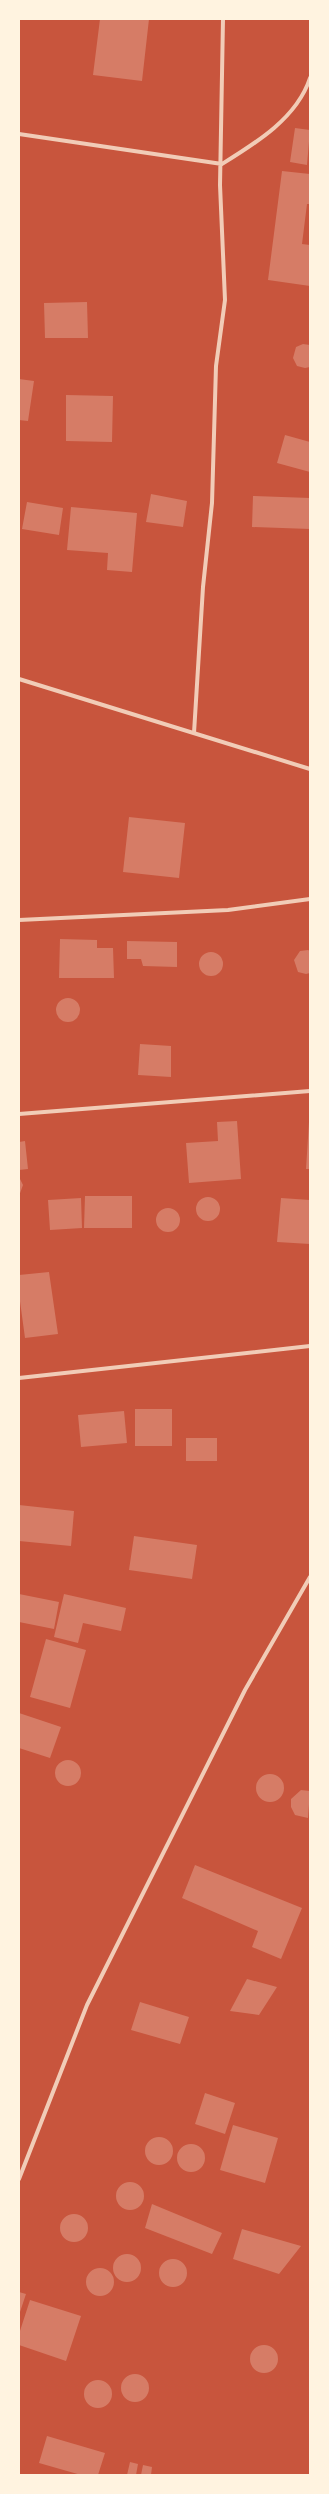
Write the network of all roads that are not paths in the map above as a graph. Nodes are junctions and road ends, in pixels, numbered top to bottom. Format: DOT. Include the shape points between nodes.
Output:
graph roads {
  1 [pos="223,19"];
  2 [pos="310,78"];
  3 [pos="19,134"];
  4 [pos="222,164"];
  5 [pos="19,679"];
  6 [pos="194,733"];
  7 [pos="310,769"];
  8 [pos="310,899"];
  9 [pos="19,920"];
  10 [pos="310,1091"];
  11 [pos="19,1114"];
  12 [pos="310,1346"];
  13 [pos="19,1378"];
  14 [pos="310,1577"];
  15 [pos="19,2179"];
  1 -- 4 [label="street"];
  2 -- 4 [label="street" via="305,94 266,137"];
  3 -- 4 [label="street"];
  4 -- 6 [label="street" via="220,185 225,300 216,366 212,503"];
  5 -- 6 [label="street"];
  6 -- 7 [label="street"];
  8 -- 9 [label="street" via="228,910"];
  10 -- 11 [label="street"];
  12 -- 13 [label="street"];
  14 -- 15 [label="street" via="244,1690 87,2005"];
}
